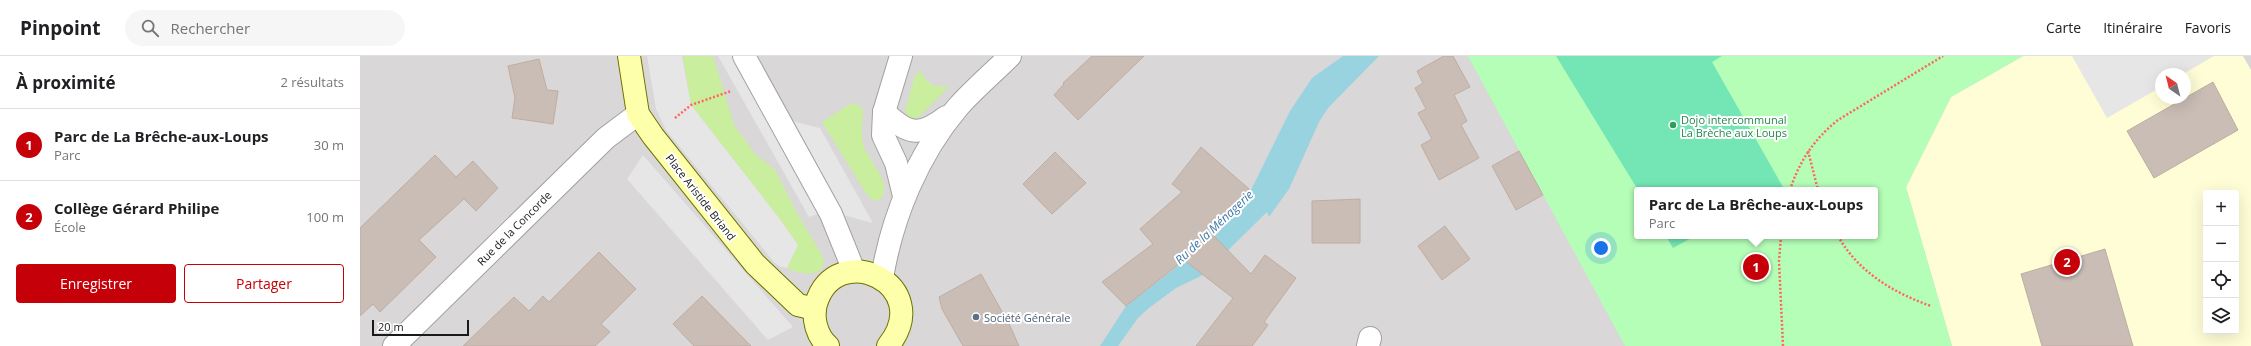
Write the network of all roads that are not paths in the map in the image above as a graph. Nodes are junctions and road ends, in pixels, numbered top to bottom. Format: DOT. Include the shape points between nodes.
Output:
graph roads {
  1 [pos="629,56"];
  2 [pos="744,56"];
  3 [pos="901,56"];
  4 [pos="1010,56"];
  5 [pos="958,107"];
  6 [pos="884,112"];
  7 [pos="638,114"];
  8 [pos="904,196"];
  9 [pos="854,271"];
  10 [pos="882,278"];
  11 [pos="815,309"];
  12 [pos="394,346"];
  13 [pos="828,346"];
  14 [pos="888,346"];
  1 -- 7 [label="street, Place Aristide Briand"];
  2 -- 9 [label="street" via="831,214"];
  3 -- 6 [label="street"];
  4 -- 5 [label="street"];
  5 -- 6 [label="street" via="933,127 920,131 908,131"];
  5 -- 8 [label="street" via="934,140"];
  6 -- 8 [label="street" via="882,135 896,163"];
  7 -- 11 [label="street, Place Aristide Briand" via="755,264 798,306"];
  7 -- 12 [label="street, Rue de la Concorde" via="606,138"];
  8 -- 10 [label="street"];
  9 -- 10 [label="street" via="869,272"];
  9 -- 11 [label="street" via="840,275 828,283 819,295"];
  10 -- 14 [label="street" via="899,298 902,312 900,325"];
  11 -- 13 [label="street" via="815,322 819,334"];
}
